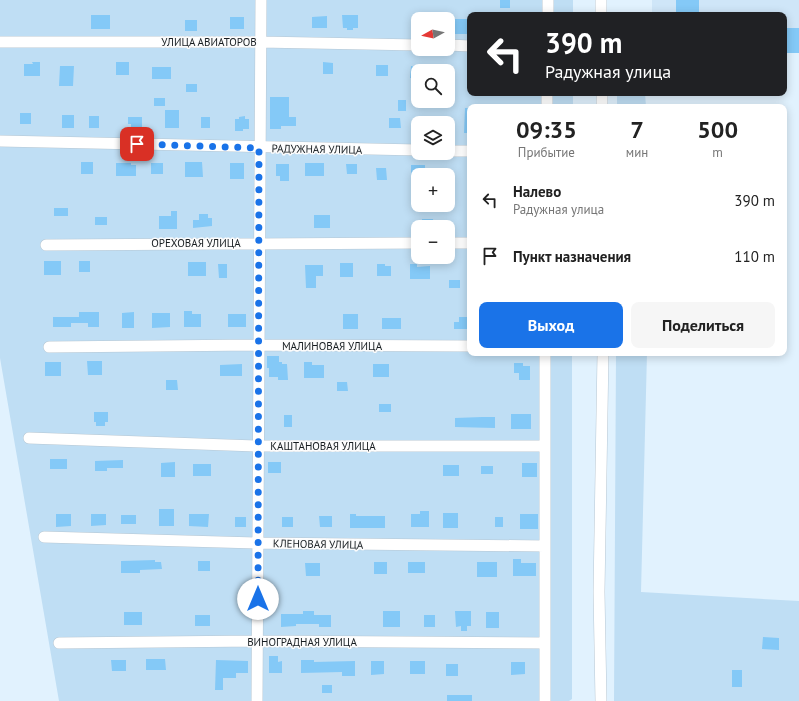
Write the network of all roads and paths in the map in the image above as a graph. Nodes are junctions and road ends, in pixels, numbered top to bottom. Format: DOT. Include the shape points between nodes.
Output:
graph roads {
  1 [pos="261,0"];
  2 [pos="548,0"];
  3 [pos="601,0"];
  4 [pos="548,12"];
  5 [pos="601,12"];
  6 [pos="0,42"];
  7 [pos="260,42"];
  8 [pos="411,45"];
  9 [pos="455,45"];
  10 [pos="467,46"];
  11 [pos="0,141"];
  12 [pos="259,148"];
  13 [pos="411,150"];
  14 [pos="455,151"];
  15 [pos="467,151"];
  16 [pos="260,243"];
  17 [pos="411,243"];
  18 [pos="455,243"];
  19 [pos="467,243"];
  20 [pos="46,244"];
  21 [pos="259,345"];
  22 [pos="467,346"];
  23 [pos="50,347"];
  24 [pos="545,356"];
  25 [pos="603,356"];
  26 [pos="29,438"];
  27 [pos="259,446"];
  28 [pos="544,446"];
  29 [pos="44,538"];
  30 [pos="258,543"];
  31 [pos="545,546"];
  32 [pos="258,641"];
  33 [pos="58,643"];
  34 [pos="545,644"];
  35 [pos="257,701"];
  36 [pos="545,701"];
  37 [pos="601,701"];
  1 -- 7 [label="street"];
  2 -- 4 [label="street"];
  3 -- 5 [label="street"];
  6 -- 7 [label="street, УЛИЦА АВИАТОРОВ"];
  7 -- 8 [label="street, УЛИЦА АВИАТОРОВ"];
  7 -- 12 [label="street"];
  9 -- 10 [label="street"];
  11 -- 12 [label="street, РАДУЖНАЯ УЛИЦА"];
  12 -- 13 [label="street, РАДУЖНАЯ УЛИЦА"];
  12 -- 16 [label="street"];
  14 -- 15 [label="street"];
  16 -- 17 [label="street, ОРЕХОВАЯ УЛИЦА"];
  16 -- 20 [label="street, ОРЕХОВАЯ УЛИЦА"];
  16 -- 21 [label="street"];
  18 -- 19 [label="street"];
  21 -- 22 [label="street, МАЛИНОВАЯ УЛИЦА"];
  21 -- 23 [label="street, МАЛИНОВАЯ УЛИЦА"];
  21 -- 27 [label="street"];
  24 -- 28 [label="street"];
  25 -- 37 [label="street" via="599,592"];
  26 -- 27 [label="street, КАШТАНОВАЯ УЛИЦА"];
  27 -- 28 [label="street, КАШТАНОВАЯ УЛИЦА"];
  27 -- 30 [label="street"];
  28 -- 31 [label="street"];
  29 -- 30 [label="street, КЛЕНОВАЯ УЛИЦА"];
  30 -- 31 [label="street, КЛЕНОВАЯ УЛИЦА"];
  30 -- 32 [label="street"];
  31 -- 34 [label="street"];
  32 -- 33 [label="street, ВИНОГРАДНАЯ УЛИЦА"];
  32 -- 34 [label="street, ВИНОГРАДНАЯ УЛИЦА"];
  32 -- 35 [label="street"];
  34 -- 36 [label="street"];
}
